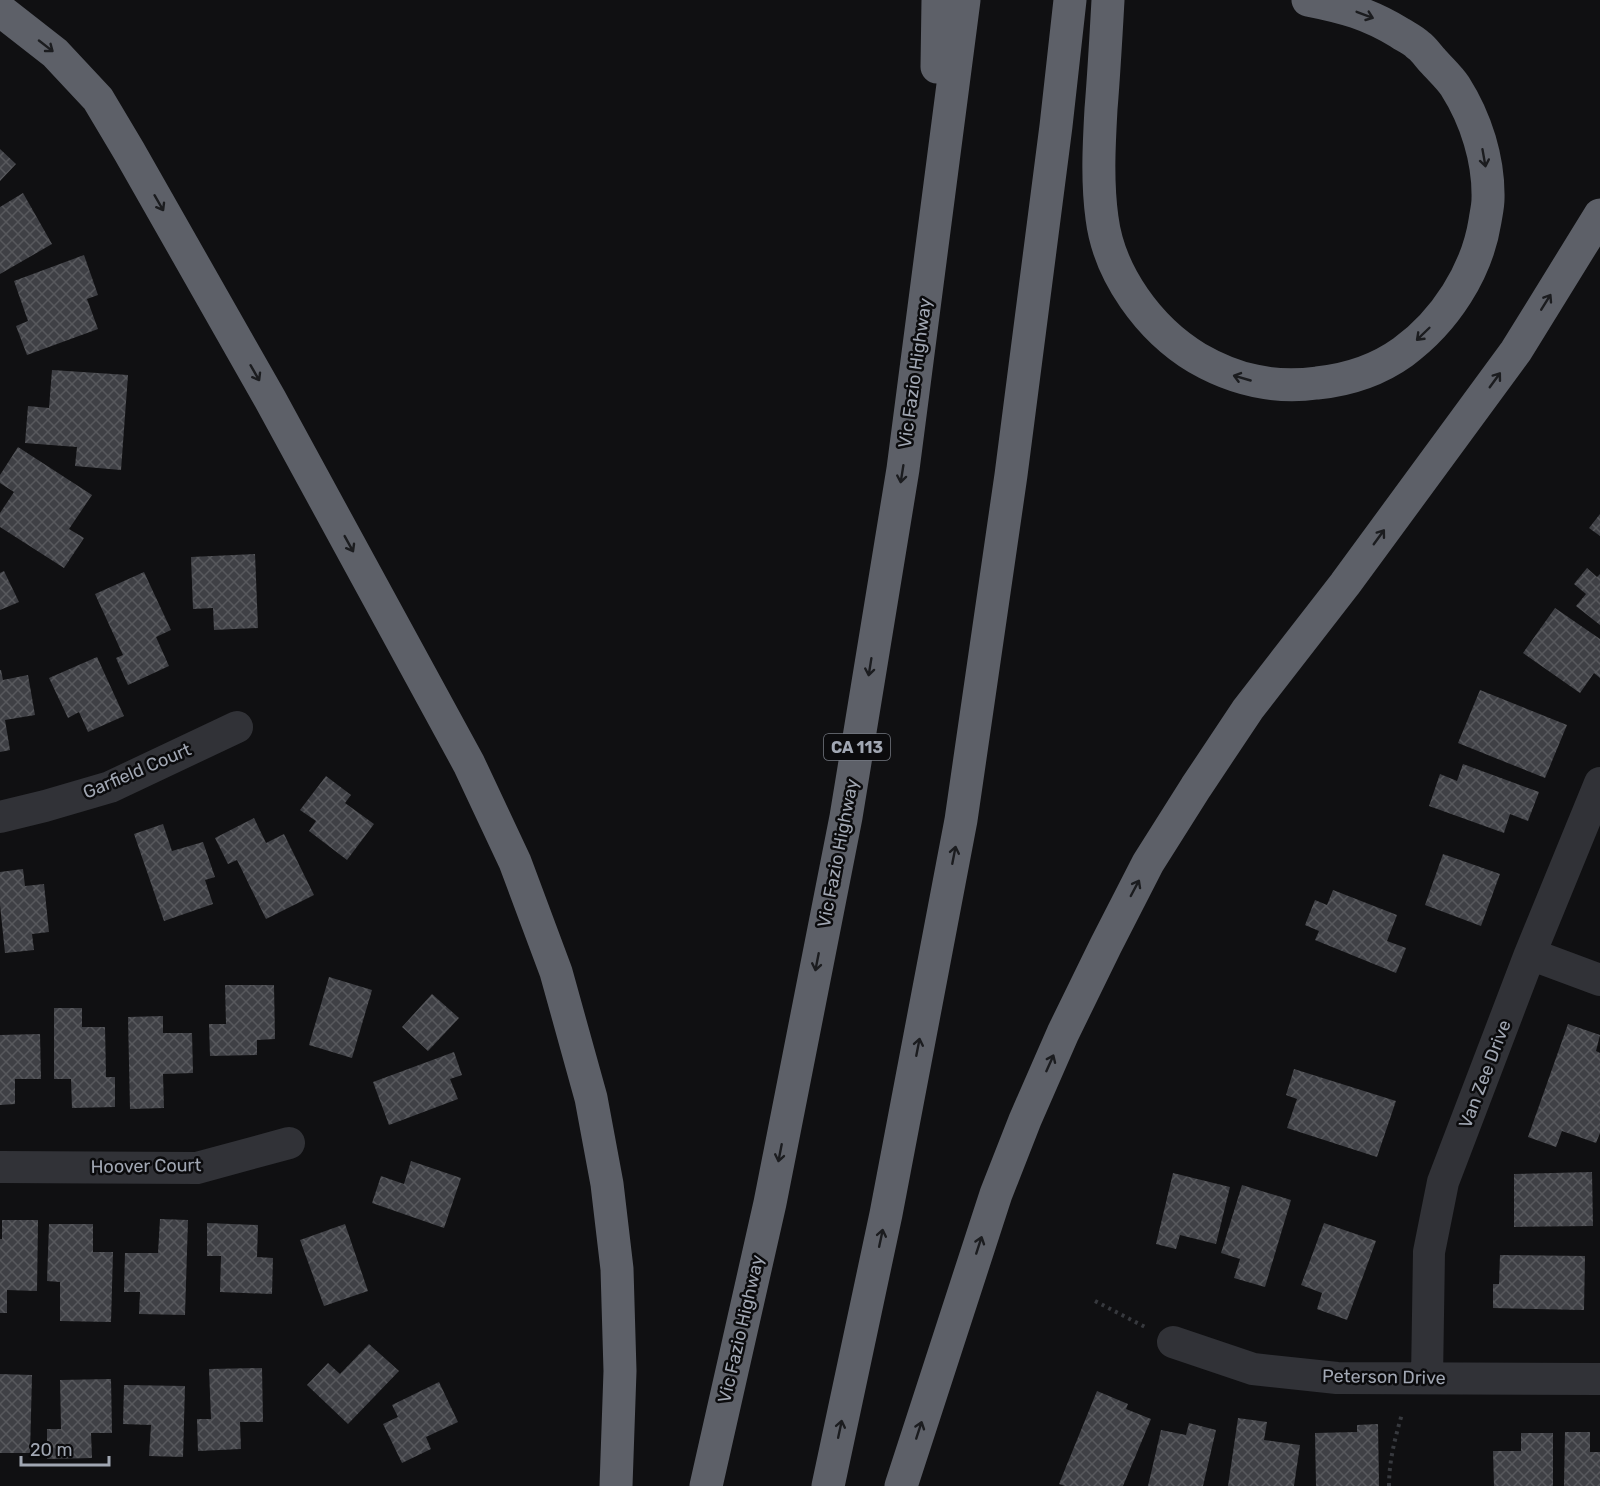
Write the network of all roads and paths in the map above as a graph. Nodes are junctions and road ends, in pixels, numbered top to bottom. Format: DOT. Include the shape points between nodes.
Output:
graph roads {
  1 [pos="938,0"];
  2 [pos="964,0"];
  3 [pos="1070,0"];
  4 [pos="1108,0"];
  5 [pos="1308,0"];
  6 [pos="0,10"];
  7 [pos="1600,215"];
  8 [pos="932,249"];
  9 [pos="237,727"];
  10 [pos="1600,783"];
  11 [pos="0,817"];
  12 [pos="1530,954"];
  13 [pos="1600,980"];
  14 [pos="289,1143"];
  15 [pos="0,1167"];
  16 [pos="1095,1301"];
  17 [pos="1173,1342"];
  18 [pos="1427,1378"];
  19 [pos="1600,1379"];
  20 [pos="1402,1414"];
  21 [pos="616,1486"];
  22 [pos="706,1486"];
  23 [pos="828,1486"];
  24 [pos="901,1486"];
  25 [pos="1389,1486"];
  1 -- 8 [label="highway"];
  2 -- 8 [label="highway, Vic Fazio Highway / CA 113"];
  23 -- 3 [label="highway, one-way" via="886,1214 961,820 1011,475"];
  5 -- 4 [label="highway, one-way" via="1342,6 1379,20 1418,45 1454,84 1473,120 1485,156 1488,200 1482,237 1470,271 1449,306 1425,333 1402,353 1364,374 1300,386 1258,382 1218,371 1184,350 1154,324 1129,292 1110,252 1101,210 1100,131"];
  6 -- 21 [label="highway, one-way" via="55,53 98,99 270,399 464,754 515,862 556,972 591,1098 607,1184 617,1269 620,1382"];
  24 -- 7 [label="highway, one-way" via="996,1194 1063,1033 1148,863 1248,709 1516,351"];
  8 -- 22 [label="highway, Vic Fazio Highway / CA 113, one-way" via="903,469 846,817 770,1203"];
  9 -- 11 [label="street, Garfield Court" via="110,787"];
  10 -- 12 [label="street, Van Zee Drive"];
  12 -- 13 [label="street"];
  12 -- 18 [label="street, Van Zee Drive" via="1443,1182 1429,1252"];
  14 -- 15 [label="street, Hoover Court" via="197,1168"];
  16 -- 17 [label="path"];
  17 -- 18 [label="street, Peterson Drive" via="1253,1369 1337,1378"];
  18 -- 19 [label="street, Peterson Drive"];
  20 -- 25 [label="path"];
}
